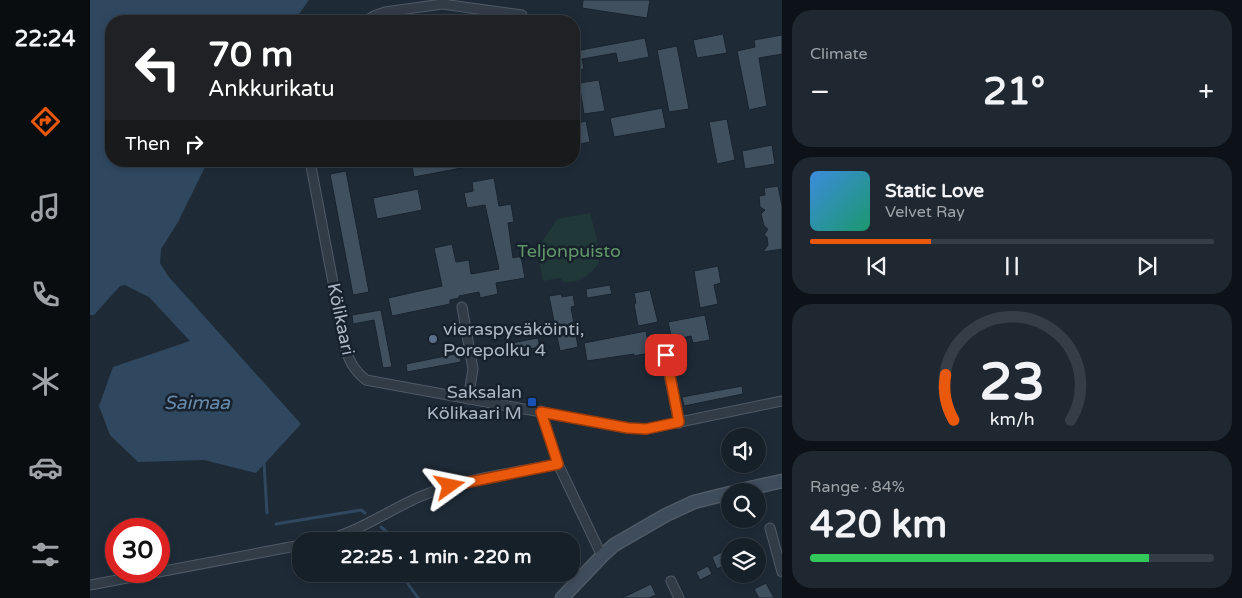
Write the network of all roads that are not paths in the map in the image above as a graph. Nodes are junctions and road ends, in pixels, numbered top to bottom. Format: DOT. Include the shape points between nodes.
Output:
graph roads {
  1 [pos="522,14"];
  2 [pos="377,15"];
  3 [pos="311,167"];
  4 [pos="462,307"];
  5 [pos="666,355"];
  6 [pos="468,399"];
  7 [pos="782,401"];
  8 [pos="541,412"];
  9 [pos="679,422"];
  10 [pos="558,464"];
  11 [pos="782,481"];
  12 [pos="766,485"];
  13 [pos="721,495"];
  14 [pos="770,528"];
  15 [pos="347,532"];
  16 [pos="292,547"];
  17 [pos="602,556"];
  18 [pos="782,572"];
  19 [pos="671,581"];
  20 [pos="90,585"];
  21 [pos="562,598"];
  22 [pos="679,598"];
  1 -- 2 [label="street" via="442,4"];
  3 -- 6 [label="street, Kölikaari" via="351,364 366,380"];
  4 -- 6 [label="street" via="473,369"];
  5 -- 9 [label="street"];
  6 -- 8 [label="street, Kölikaari"];
  7 -- 9 [label="street, Kölikaari"];
  8 -- 9 [label="street, Kölikaari" via="628,428 646,429"];
  8 -- 10 [label="street"];
  10 -- 15 [label="street" via="450,486"];
  10 -- 17 [label="street"];
  11 -- 12 [label="street"];
  13 -- 17 [label="street" via="666,514 614,545"];
  14 -- 18 [label="street"];
  16 -- 20 [label="street"];
  17 -- 21 [label="street"];
  19 -- 22 [label="street"];
}
